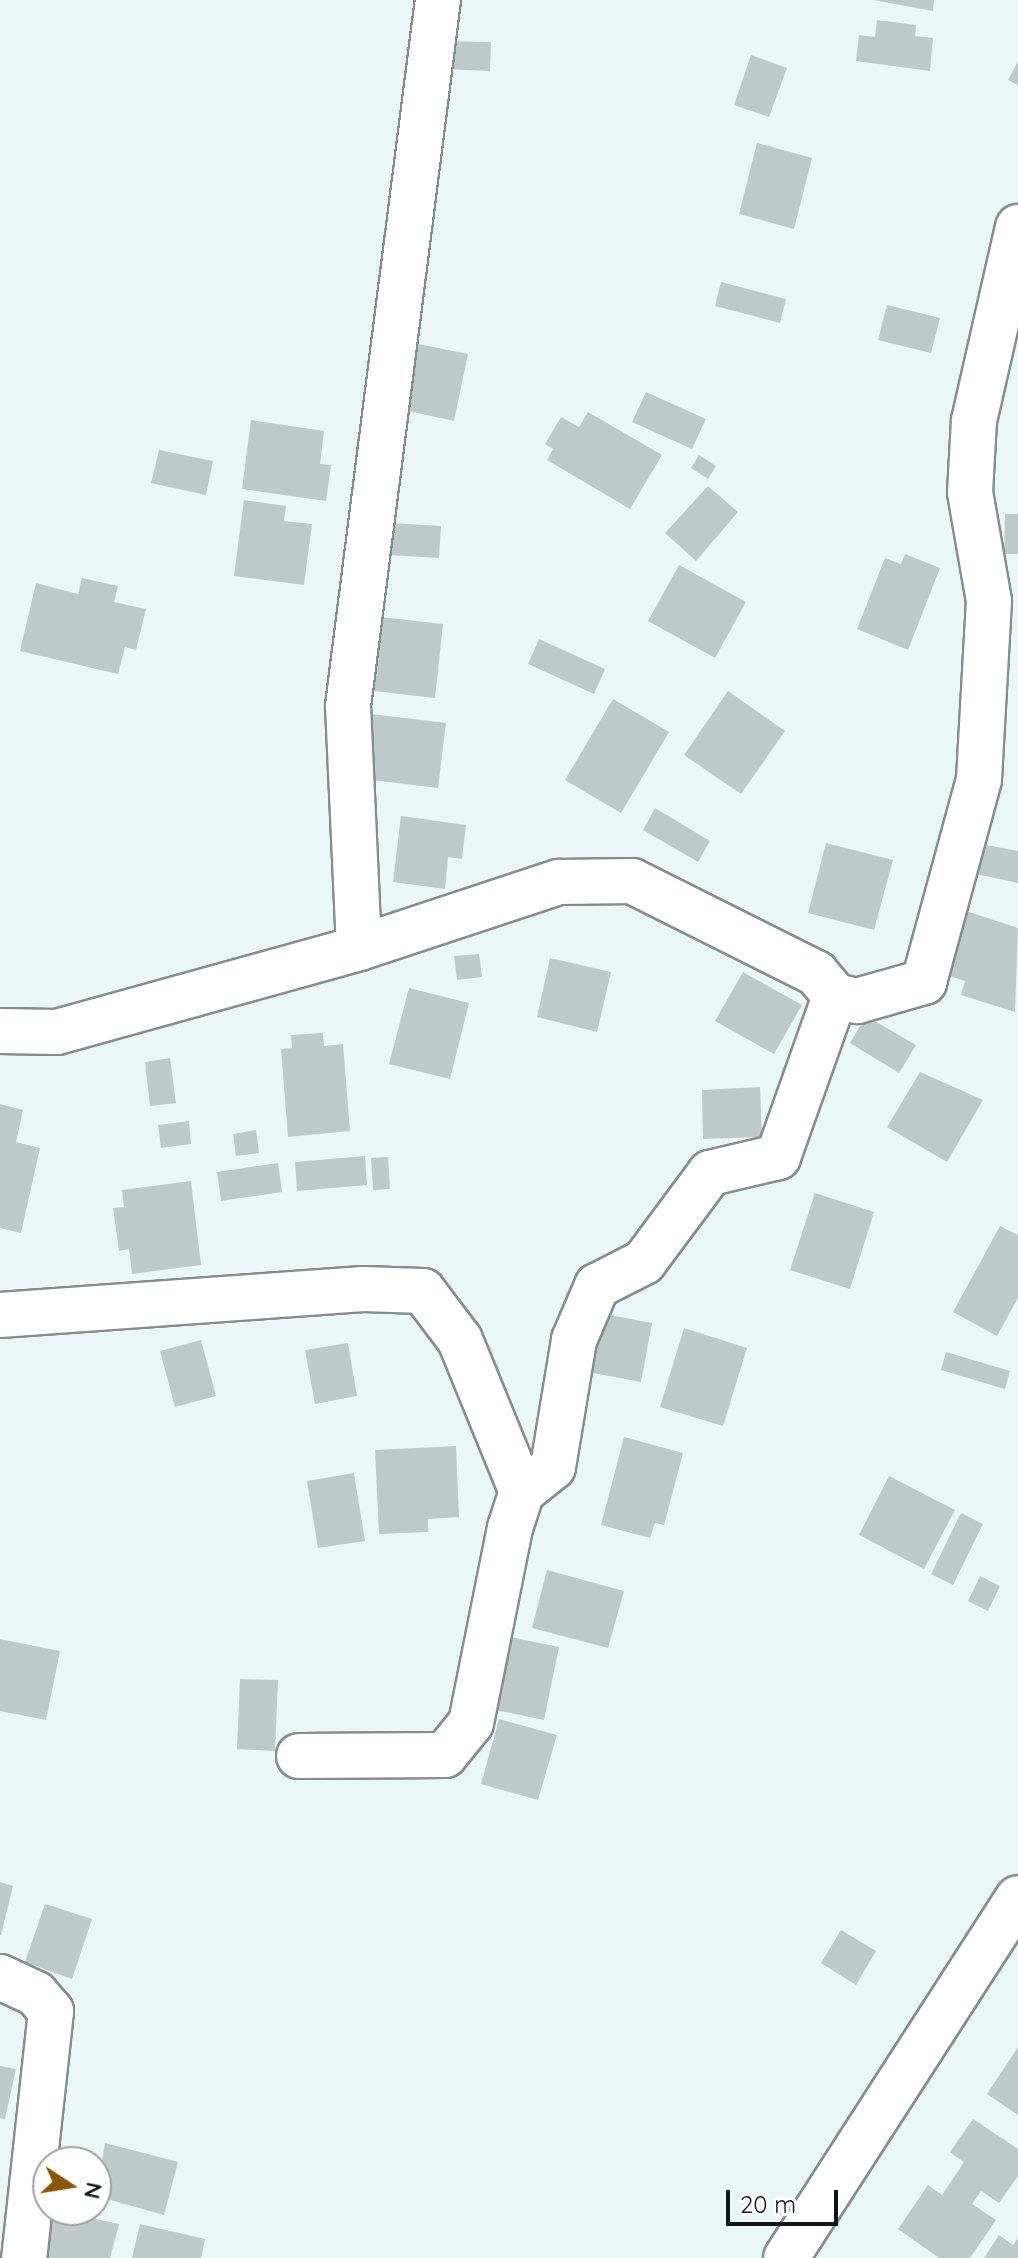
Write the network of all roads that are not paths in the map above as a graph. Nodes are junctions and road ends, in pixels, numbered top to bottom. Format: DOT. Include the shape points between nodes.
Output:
graph roads {
  1 [pos="438,0"];
  2 [pos="1018,227"];
  3 [pos="359,948"];
  4 [pos="835,996"];
  5 [pos="0,1031"];
  6 [pos="0,1315"];
  7 [pos="522,1492"];
  8 [pos="299,1756"];
  9 [pos="1018,1898"];
  10 [pos="0,1977"];
  11 [pos="24,2258"];
  12 [pos="786,2258"];
  1 -- 3 [label="street" via="348,706"];
  2 -- 4 [label="street" via="974,421 970,492 989,601 979,779 924,982 857,1001"];
  3 -- 4 [label="street" via="559,882 632,881 816,973"];
  3 -- 5 [label="street" via="57,1032"];
  4 -- 7 [label="street" via="778,1157 710,1173 644,1262 597,1286 574,1340 553,1467"];
  6 -- 7 [label="street" via="363,1289 423,1291 460,1340"];
  7 -- 8 [label="street" via="471,1723 445,1755"];
  9 -- 12 [label="street"];
  10 -- 11 [label="street" via="36,1994 51,2011"];
}
